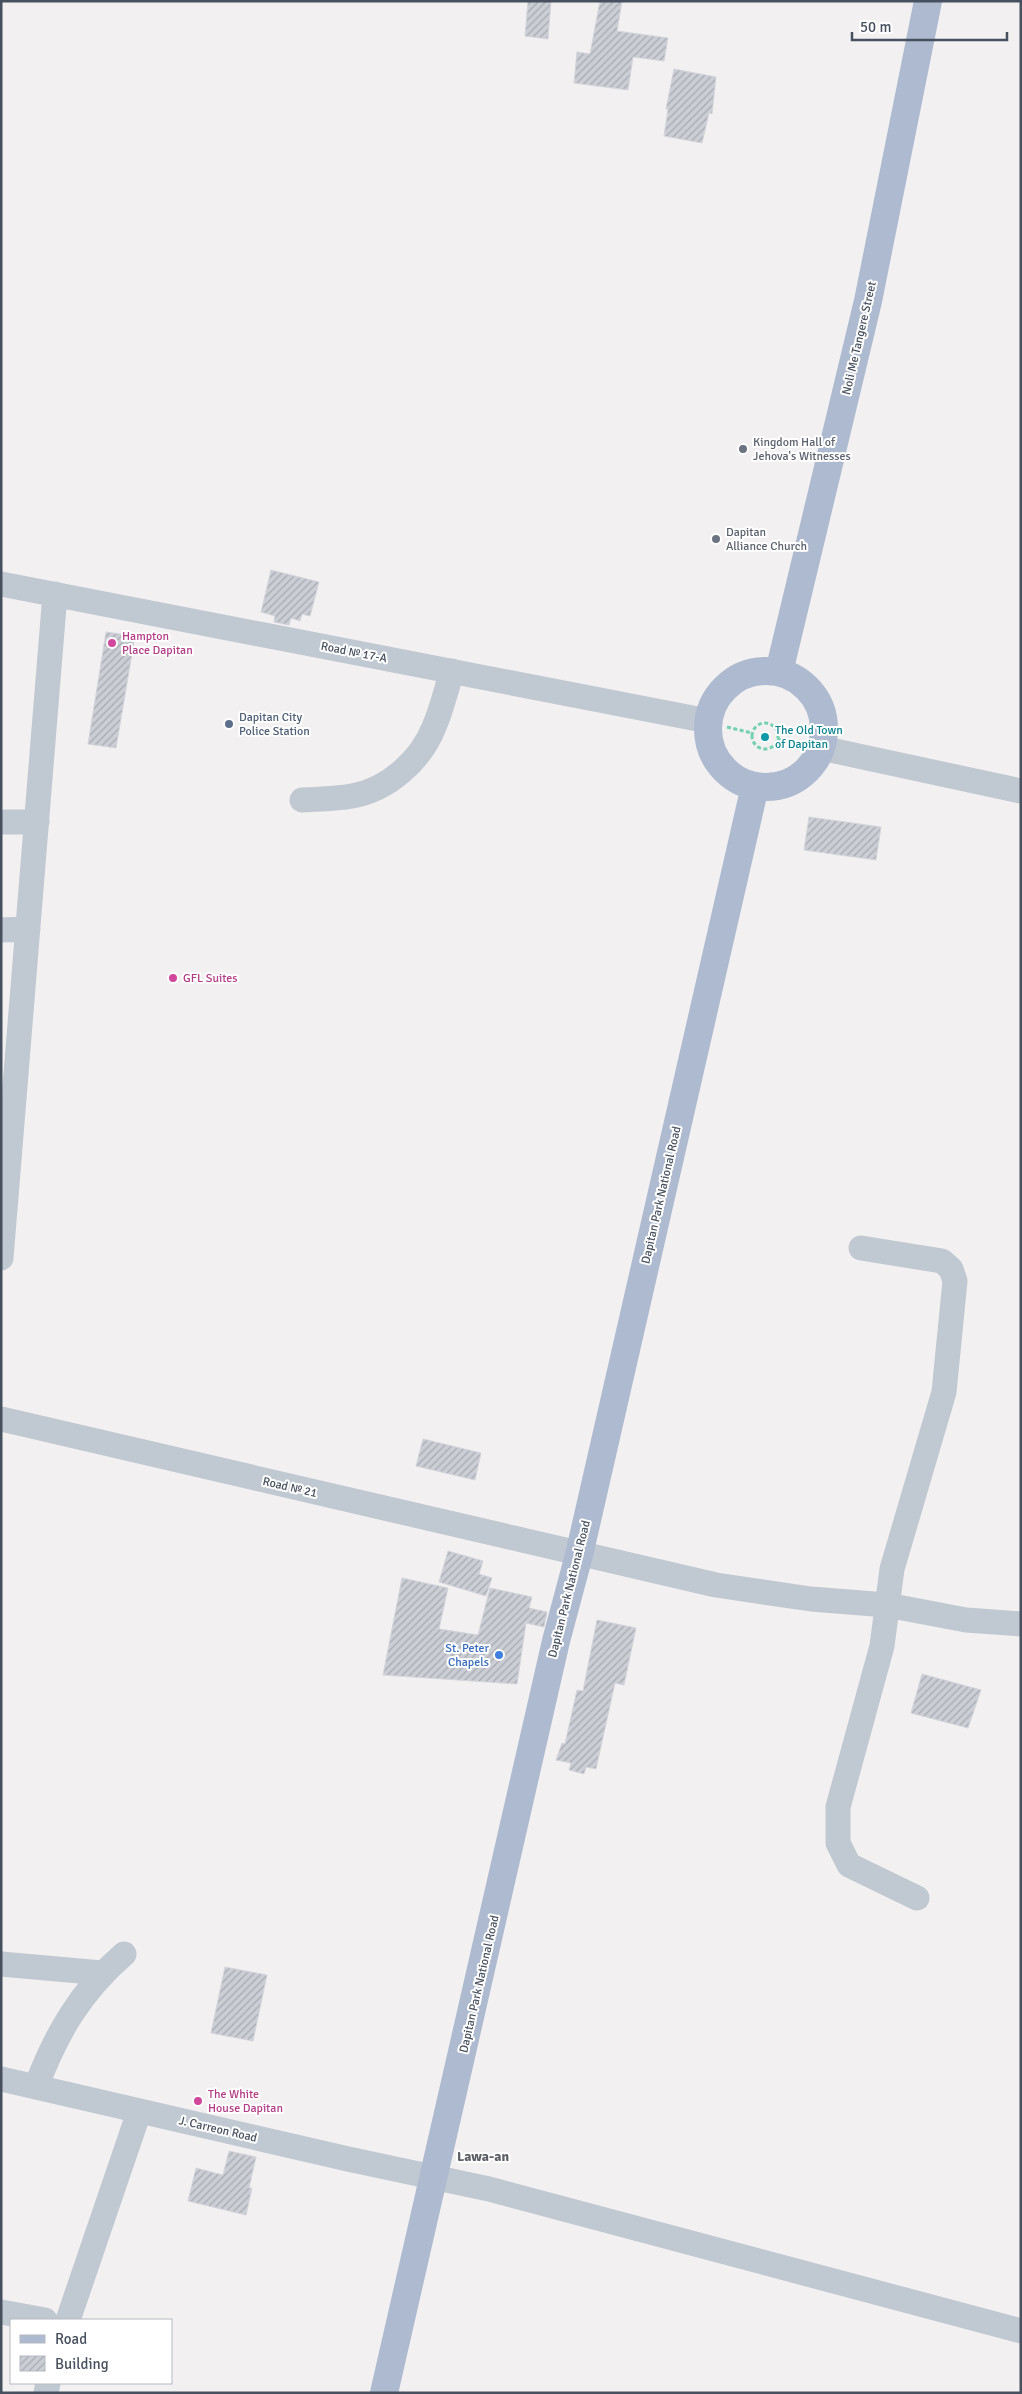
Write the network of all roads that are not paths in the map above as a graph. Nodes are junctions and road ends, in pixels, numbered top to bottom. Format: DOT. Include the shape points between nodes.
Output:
graph roads {
  1 [pos="922,2"];
  2 [pos="1,584"];
  3 [pos="55,594"];
  4 [pos="452,671"];
  5 [pos="779,672"];
  6 [pos="708,721"];
  7 [pos="821,748"];
  8 [pos="755,786"];
  9 [pos="1021,791"];
  10 [pos="302,800"];
  11 [pos="1,822"];
  12 [pos="37,822"];
  13 [pos="1,930"];
  14 [pos="28,930"];
  15 [pos="862,1248"];
  16 [pos="1,1258"];
  17 [pos="1,1419"];
  18 [pos="578,1554"];
  19 [pos="886,1605"];
  20 [pos="1021,1624"];
  21 [pos="916,1898"];
  22 [pos="124,1954"];
  23 [pos="1,1964"];
  24 [pos="102,1973"];
  25 [pos="1,2079"];
  26 [pos="36,2087"];
  27 [pos="139,2112"];
  28 [pos="434,2177"];
  29 [pos="1,2312"];
  30 [pos="40,2319"];
  31 [pos="68,2319"];
  32 [pos="1021,2331"];
  33 [pos="384,2393"];
  1 -- 5 [label="main road, Noli Me Tangere Street" via="868,301"];
  2 -- 3 [label="street, Road № 17-A"];
  3 -- 4 [label="street, Road № 17-A"];
  3 -- 12 [label="street"];
  4 -- 6 [label="street, Road № 17-A"];
  4 -- 10 [label="street" via="434,727 423,748 398,775 374,790 353,796"];
  5 -- 6 [label="main road" via="751,672 738,677 718,696"];
  5 -- 7 [label="main road" via="804,684 814,694 824,720"];
  6 -- 8 [label="main road" via="710,746 722,768"];
  7 -- 8 [label="main road" via="815,760 795,779 769,787"];
  7 -- 9 [label="street"];
  8 -- 18 [label="main road, Dapitan Park National Road"];
  11 -- 12 [label="street"];
  12 -- 14 [label="street"];
  13 -- 14 [label="street"];
  14 -- 16 [label="street"];
  15 -- 19 [label="street" via="942,1261 951,1269 955,1281 944,1392 892,1569"];
  17 -- 18 [label="street, Road № 21"];
  18 -- 19 [label="street, Road № 21" via="716,1585 811,1599"];
  18 -- 28 [label="main road, Dapitan Park National Road"];
  19 -- 20 [label="street, Road № 21" via="966,1620"];
  19 -- 21 [label="street" via="882,1646 838,1807 838,1843 850,1865"];
  22 -- 24 [label="street"];
  23 -- 24 [label="street"];
  24 -- 26 [label="street" via="66,2021"];
  25 -- 26 [label="street, J. Carreon Road"];
  26 -- 27 [label="street, J. Carreon Road"];
  27 -- 28 [label="street, J. Carreon Road"];
  27 -- 31 [label="street"];
  28 -- 32 [label="street, J. Carreon Road" via="498,2191"];
  28 -- 33 [label="main road, Dapitan Park National Road"];
  29 -- 30 [label="street"];
}
